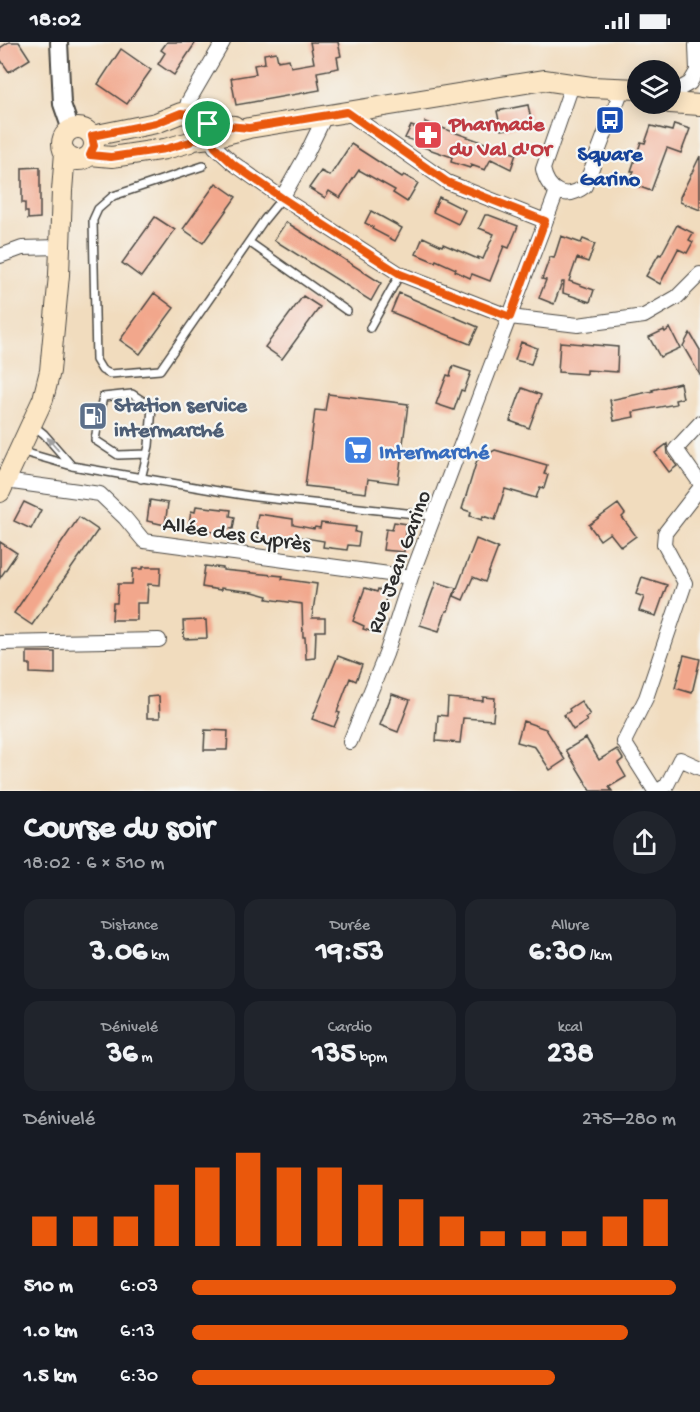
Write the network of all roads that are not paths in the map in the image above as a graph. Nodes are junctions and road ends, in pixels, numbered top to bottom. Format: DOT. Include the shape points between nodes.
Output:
graph roads {
  1 [pos="60,42"];
  2 [pos="223,42"];
  3 [pos="698,47"];
  4 [pos="575,88"];
  5 [pos="681,90"];
  6 [pos="700,91"];
  7 [pos="681,94"];
  8 [pos="622,95"];
  9 [pos="681,97"];
  10 [pos="681,99"];
  11 [pos="700,100"];
  12 [pos="700,105"];
  13 [pos="347,112"];
  14 [pos="184,115"];
  15 [pos="325,116"];
  16 [pos="249,128"];
  17 [pos="71,130"];
  18 [pos="195,140"];
  19 [pos="82,151"];
  20 [pos="203,166"];
  21 [pos="556,191"];
  22 [pos="282,198"];
  23 [pos="545,221"];
  24 [pos="249,242"];
  25 [pos="59,247"];
  26 [pos="0,256"];
  27 [pos="400,274"];
  28 [pos="700,274"];
  29 [pos="346,311"];
  30 [pos="510,317"];
  31 [pos="370,328"];
  32 [pos="700,423"];
  33 [pos="32,425"];
  34 [pos="20,451"];
  35 [pos="147,454"];
  36 [pos="72,466"];
  37 [pos="141,479"];
  38 [pos="700,483"];
  39 [pos="3,486"];
  40 [pos="700,488"];
  41 [pos="434,516"];
  42 [pos="411,577"];
  43 [pos="159,640"];
  44 [pos="0,643"];
  45 [pos="350,742"];
  46 [pos="700,768"];
  47 [pos="657,791"];
  1 -- 17 [label="street" via="62,104"];
  2 -- 14 [label="street"];
  3 -- 5 [label="street" via="697,71"];
  4 -- 8 [label="main road"];
  4 -- 13 [label="main road" via="514,84"];
  4 -- 21 [label="street" via="543,169"];
  6 -- 7 [label="main road"];
  8 -- 21 [label="street" via="585,186 567,194"];
  9 -- 11 [label="street"];
  10 -- 12 [label="main road"];
  13 -- 15 [label="main road"];
  13 -- 23 [label="street" via="447,182"];
  14 -- 16 [label="main road" via="208,124"];
  14 -- 18 [label="main road" via="197,120"];
  14 -- 18 [label="main road" via="169,125 170,135 178,142"];
  14 -- 19 [label="main road"];
  15 -- 16 [label="main road"];
  15 -- 22 [label="street"];
  16 -- 18 [label="main road"];
  17 -- 19 [label="main road" via="85,129"];
  18 -- 19 [label="main road" via="111,157"];
  18 -- 22 [label="street" via="215,147"];
  19 -- 25 [label="main road" via="62,191"];
  20 -- 24 [label="lane" via="112,196 98,209 93,220 96,360 102,370 110,374 160,370"];
  21 -- 23 [label="street, Rue Jean Garino"];
  22 -- 24 [label="lane"];
  22 -- 27 [label="street"];
  23 -- 30 [label="street, Rue Jean Garino"];
  24 -- 29 [label="lane"];
  25 -- 26 [label="street" via="22,248"];
  25 -- 33 [label="main road" via="50,371 44,399"];
  27 -- 30 [label="street"];
  27 -- 31 [label="lane"];
  28 -- 30 [label="street" via="677,297 644,316 578,325"];
  30 -- 41 [label="street, Rue Jean Garino"];
  32 -- 38 [label="street" via="676,449"];
  33 -- 34 [label="main road"];
  36 -- 33 [label="lane, one-way"];
  34 -- 36 [label="lane"];
  34 -- 39 [label="main road"];
  35 -- 35 [label="lane" via="152,407 132,394 104,397 95,440 118,455"];
  35 -- 37 [label="lane"];
  36 -- 37 [label="lane"];
  37 -- 41 [label="lane" via="256,497"];
  39 -- 42 [label="street, Allée des Cyprès" via="100,494 144,540"];
  40 -- 47 [label="street" via="665,533 664,544 685,583 646,699 624,742"];
  41 -- 42 [label="street, Rue Jean Garino"];
  42 -- 45 [label="street, Rue Jean Garino" via="386,654"];
  43 -- 44 [label="street"];
  46 -- 47 [label="street" via="680,759 668,784"];
}
